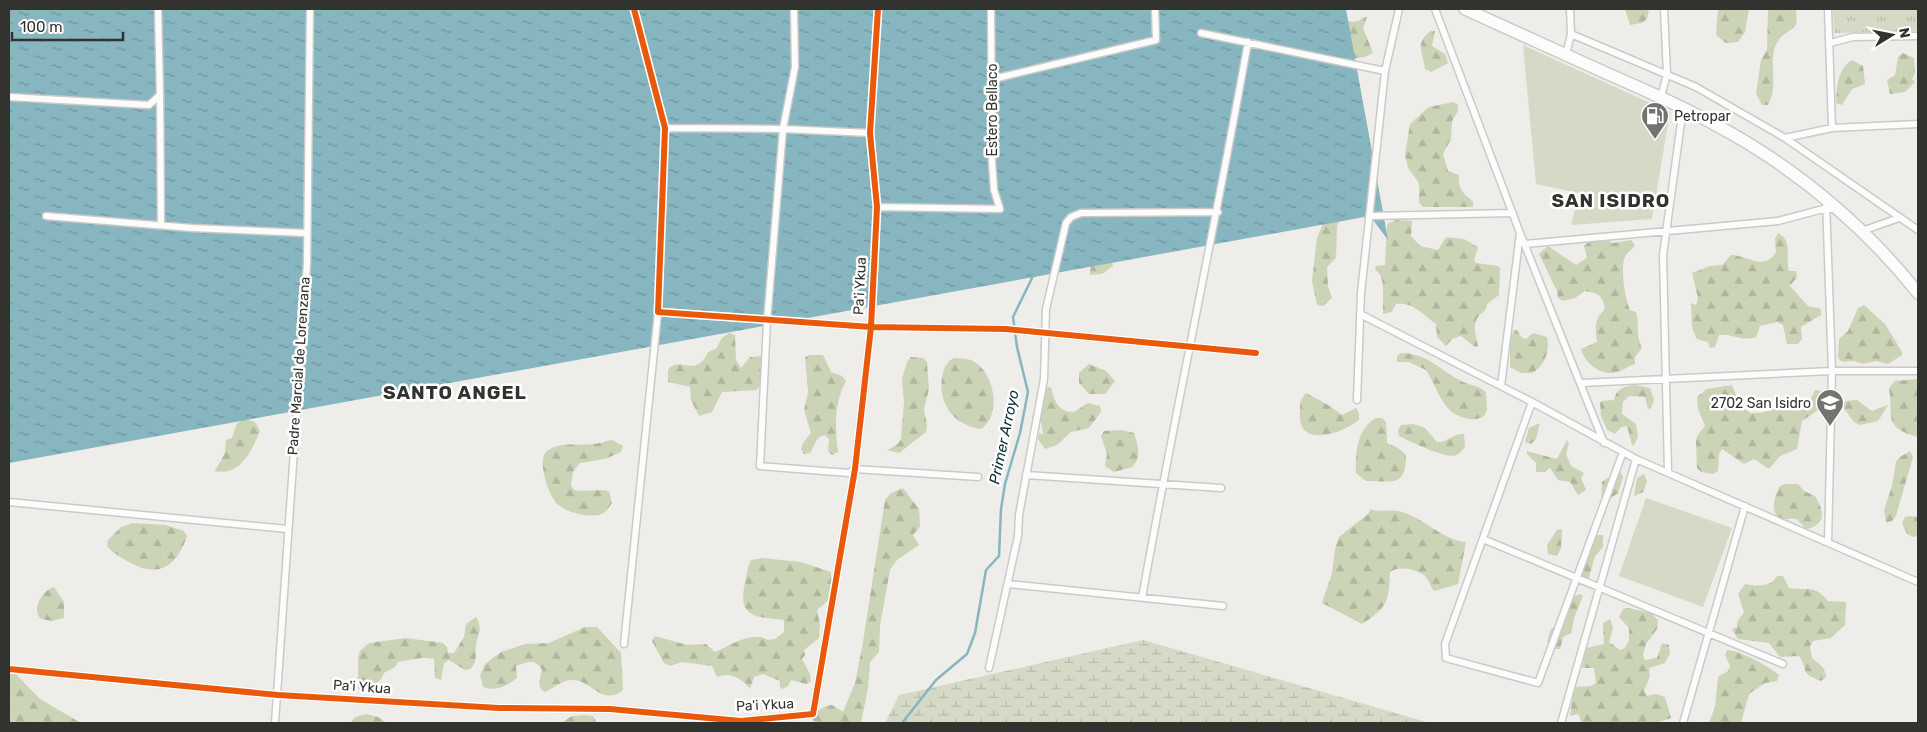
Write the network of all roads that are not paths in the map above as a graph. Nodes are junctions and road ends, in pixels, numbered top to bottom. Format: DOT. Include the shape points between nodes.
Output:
graph roads {
  1 [pos="158,9"];
  2 [pos="310,9"];
  3 [pos="634,9"];
  4 [pos="794,9"];
  5 [pos="878,9"];
  6 [pos="991,9"];
  7 [pos="1155,9"];
  8 [pos="1399,9"];
  9 [pos="1435,9"];
  10 [pos="1465,9"];
  11 [pos="1570,9"];
  12 [pos="1664,9"];
  13 [pos="1828,9"];
  14 [pos="1201,32"];
  15 [pos="1571,34"];
  16 [pos="1918,36"];
  17 [pos="1248,42"];
  18 [pos="1830,43"];
  19 [pos="1566,55"];
  20 [pos="1385,72"];
  21 [pos="1667,74"];
  22 [pos="993,78"];
  23 [pos="160,95"];
  24 [pos="9,97"];
  25 [pos="1661,97"];
  26 [pos="1683,108"];
  27 [pos="1918,124"];
  28 [pos="665,128"];
  29 [pos="1832,128"];
  30 [pos="782,129"];
  31 [pos="870,133"];
  32 [pos="1785,138"];
  33 [pos="1827,203"];
  34 [pos="878,207"];
  35 [pos="1218,212"];
  36 [pos="1513,213"];
  37 [pos="46,216"];
  38 [pos="1370,216"];
  39 [pos="1899,218"];
  40 [pos="160,225"];
  41 [pos="1665,230"];
  42 [pos="1918,230"];
  43 [pos="1862,231"];
  44 [pos="1520,232"];
  45 [pos="306,233"];
  46 [pos="1525,244"];
  47 [pos="1918,293"];
  48 [pos="658,312"];
  49 [pos="1360,314"];
  50 [pos="767,321"];
  51 [pos="870,328"];
  52 [pos="1045,333"];
  53 [pos="1188,346"];
  54 [pos="1256,353"];
  55 [pos="1832,370"];
  56 [pos="1918,371"];
  57 [pos="1666,379"];
  58 [pos="1582,383"];
  59 [pos="1501,386"];
  60 [pos="1357,400"];
  61 [pos="1532,402"];
  62 [pos="1604,443"];
  63 [pos="1623,452"];
  64 [pos="1636,459"];
  65 [pos="855,469"];
  66 [pos="1668,472"];
  67 [pos="1026,475"];
  68 [pos="978,477"];
  69 [pos="1162,484"];
  70 [pos="1221,488"];
  71 [pos="9,502"];
  72 [pos="1745,506"];
  73 [pos="287,529"];
  74 [pos="1483,539"];
  75 [pos="1828,542"];
  76 [pos="1576,579"];
  77 [pos="1918,582"];
  78 [pos="1008,584"];
  79 [pos="1599,589"];
  80 [pos="1142,598"];
  81 [pos="1223,606"];
  82 [pos="1709,632"];
  83 [pos="624,644"];
  84 [pos="1783,664"];
  85 [pos="989,668"];
  86 [pos="9,669"];
  87 [pos="278,695"];
  88 [pos="275,723"];
  89 [pos="1561,723"];
  90 [pos="1683,723"];
  1 -- 23 [label="street"];
  2 -- 45 [label="street, Padre Marcial de Lorenzana"];
  3 -- 28 [label="street"];
  4 -- 30 [label="street" via="795,67"];
  5 -- 31 [label="street, Pa'i Ykua"];
  6 -- 22 [label="street, Estero Bellaco"];
  7 -- 22 [label="street" via="1156,40"];
  8 -- 20 [label="street"];
  9 -- 36 [label="street"];
  10 -- 19 [label="highway"];
  11 -- 15 [label="street"];
  12 -- 21 [label="street"];
  13 -- 18 [label="street"];
  14 -- 17 [label="street"];
  15 -- 19 [label="street"];
  15 -- 21 [label="street"];
  16 -- 18 [label="street" via="1853,37"];
  17 -- 20 [label="street"];
  17 -- 35 [label="street"];
  18 -- 29 [label="street"];
  19 -- 25 [label="highway"];
  20 -- 38 [label="street"];
  21 -- 25 [label="street"];
  21 -- 32 [label="street"];
  22 -- 34 [label="street, Estero Bellaco" via="992,162 994,190 1000,210"];
  23 -- 24 [label="street" via="150,105"];
  23 -- 40 [label="street"];
  25 -- 26 [label="highway"];
  26 -- 33 [label="highway" via="1766,154"];
  26 -- 41 [label="street"];
  27 -- 29 [label="street"];
  28 -- 30 [label="street"];
  28 -- 48 [label="street"];
  29 -- 32 [label="street"];
  30 -- 31 [label="street"];
  30 -- 50 [label="street"];
  31 -- 34 [label="street, Pa'i Ykua"];
  32 -- 39 [label="street"];
  33 -- 41 [label="street" via="1778,221"];
  33 -- 43 [label="highway"];
  33 -- 55 [label="street"];
  34 -- 51 [label="street, Pa'i Ykua"];
  35 -- 52 [label="street" via="1081,213 1071,217 1066,223 1046,309"];
  35 -- 53 [label="street"];
  36 -- 38 [label="street"];
  36 -- 44 [label="street"];
  37 -- 40 [label="street"];
  38 -- 49 [label="street"];
  39 -- 42 [label="street"];
  39 -- 43 [label="street"];
  40 -- 45 [label="street"];
  41 -- 46 [label="street"];
  41 -- 57 [label="street"];
  43 -- 47 [label="highway"];
  44 -- 46 [label="street"];
  44 -- 59 [label="street"];
  45 -- 73 [label="street, Padre Marcial de Lorenzana" via="303,333"];
  46 -- 58 [label="street"];
  48 -- 50 [label="street"];
  48 -- 83 [label="street"];
  49 -- 59 [label="street"];
  49 -- 60 [label="street"];
  50 -- 51 [label="street"];
  50 -- 65 [label="street" via="760,466 850,473"];
  51 -- 52 [label="street" via="1010,329"];
  51 -- 65 [label="street, Pa'i Ykua"];
  52 -- 53 [label="street"];
  52 -- 67 [label="street" via="1044,379"];
  53 -- 54 [label="street"];
  53 -- 69 [label="street"];
  55 -- 56 [label="street"];
  55 -- 57 [label="street"];
  55 -- 75 [label="street"];
  57 -- 58 [label="street"];
  57 -- 66 [label="street"];
  58 -- 62 [label="street"];
  59 -- 61 [label="street"];
  61 -- 62 [label="street"];
  61 -- 74 [label="street"];
  62 -- 63 [label="street"];
  63 -- 64 [label="street"];
  63 -- 76 [label="street"];
  64 -- 66 [label="street"];
  64 -- 79 [label="street"];
  65 -- 68 [label="street"];
  65 -- 87 [label="street, Pa'i Ykua" via="813,714 741,721 610,709 498,708"];
  66 -- 72 [label="street"];
  67 -- 69 [label="street"];
  67 -- 78 [label="street"];
  69 -- 70 [label="street"];
  69 -- 80 [label="street"];
  71 -- 73 [label="street"];
  72 -- 75 [label="street"];
  72 -- 82 [label="street"];
  73 -- 87 [label="street, Padre Marcial de Lorenzana"];
  74 -- 76 [label="street"];
  74 -- 76 [label="street" via="1445,644 1446,658 1538,683"];
  75 -- 77 [label="street"];
  76 -- 79 [label="street"];
  78 -- 80 [label="street"];
  78 -- 85 [label="street"];
  79 -- 82 [label="street"];
  79 -- 89 [label="street"];
  80 -- 81 [label="street"];
  82 -- 84 [label="street"];
  82 -- 90 [label="street"];
  86 -- 87 [label="street, Pa'i Ykua"];
  87 -- 88 [label="street, Padre Marcial de Lorenzana"];
}
